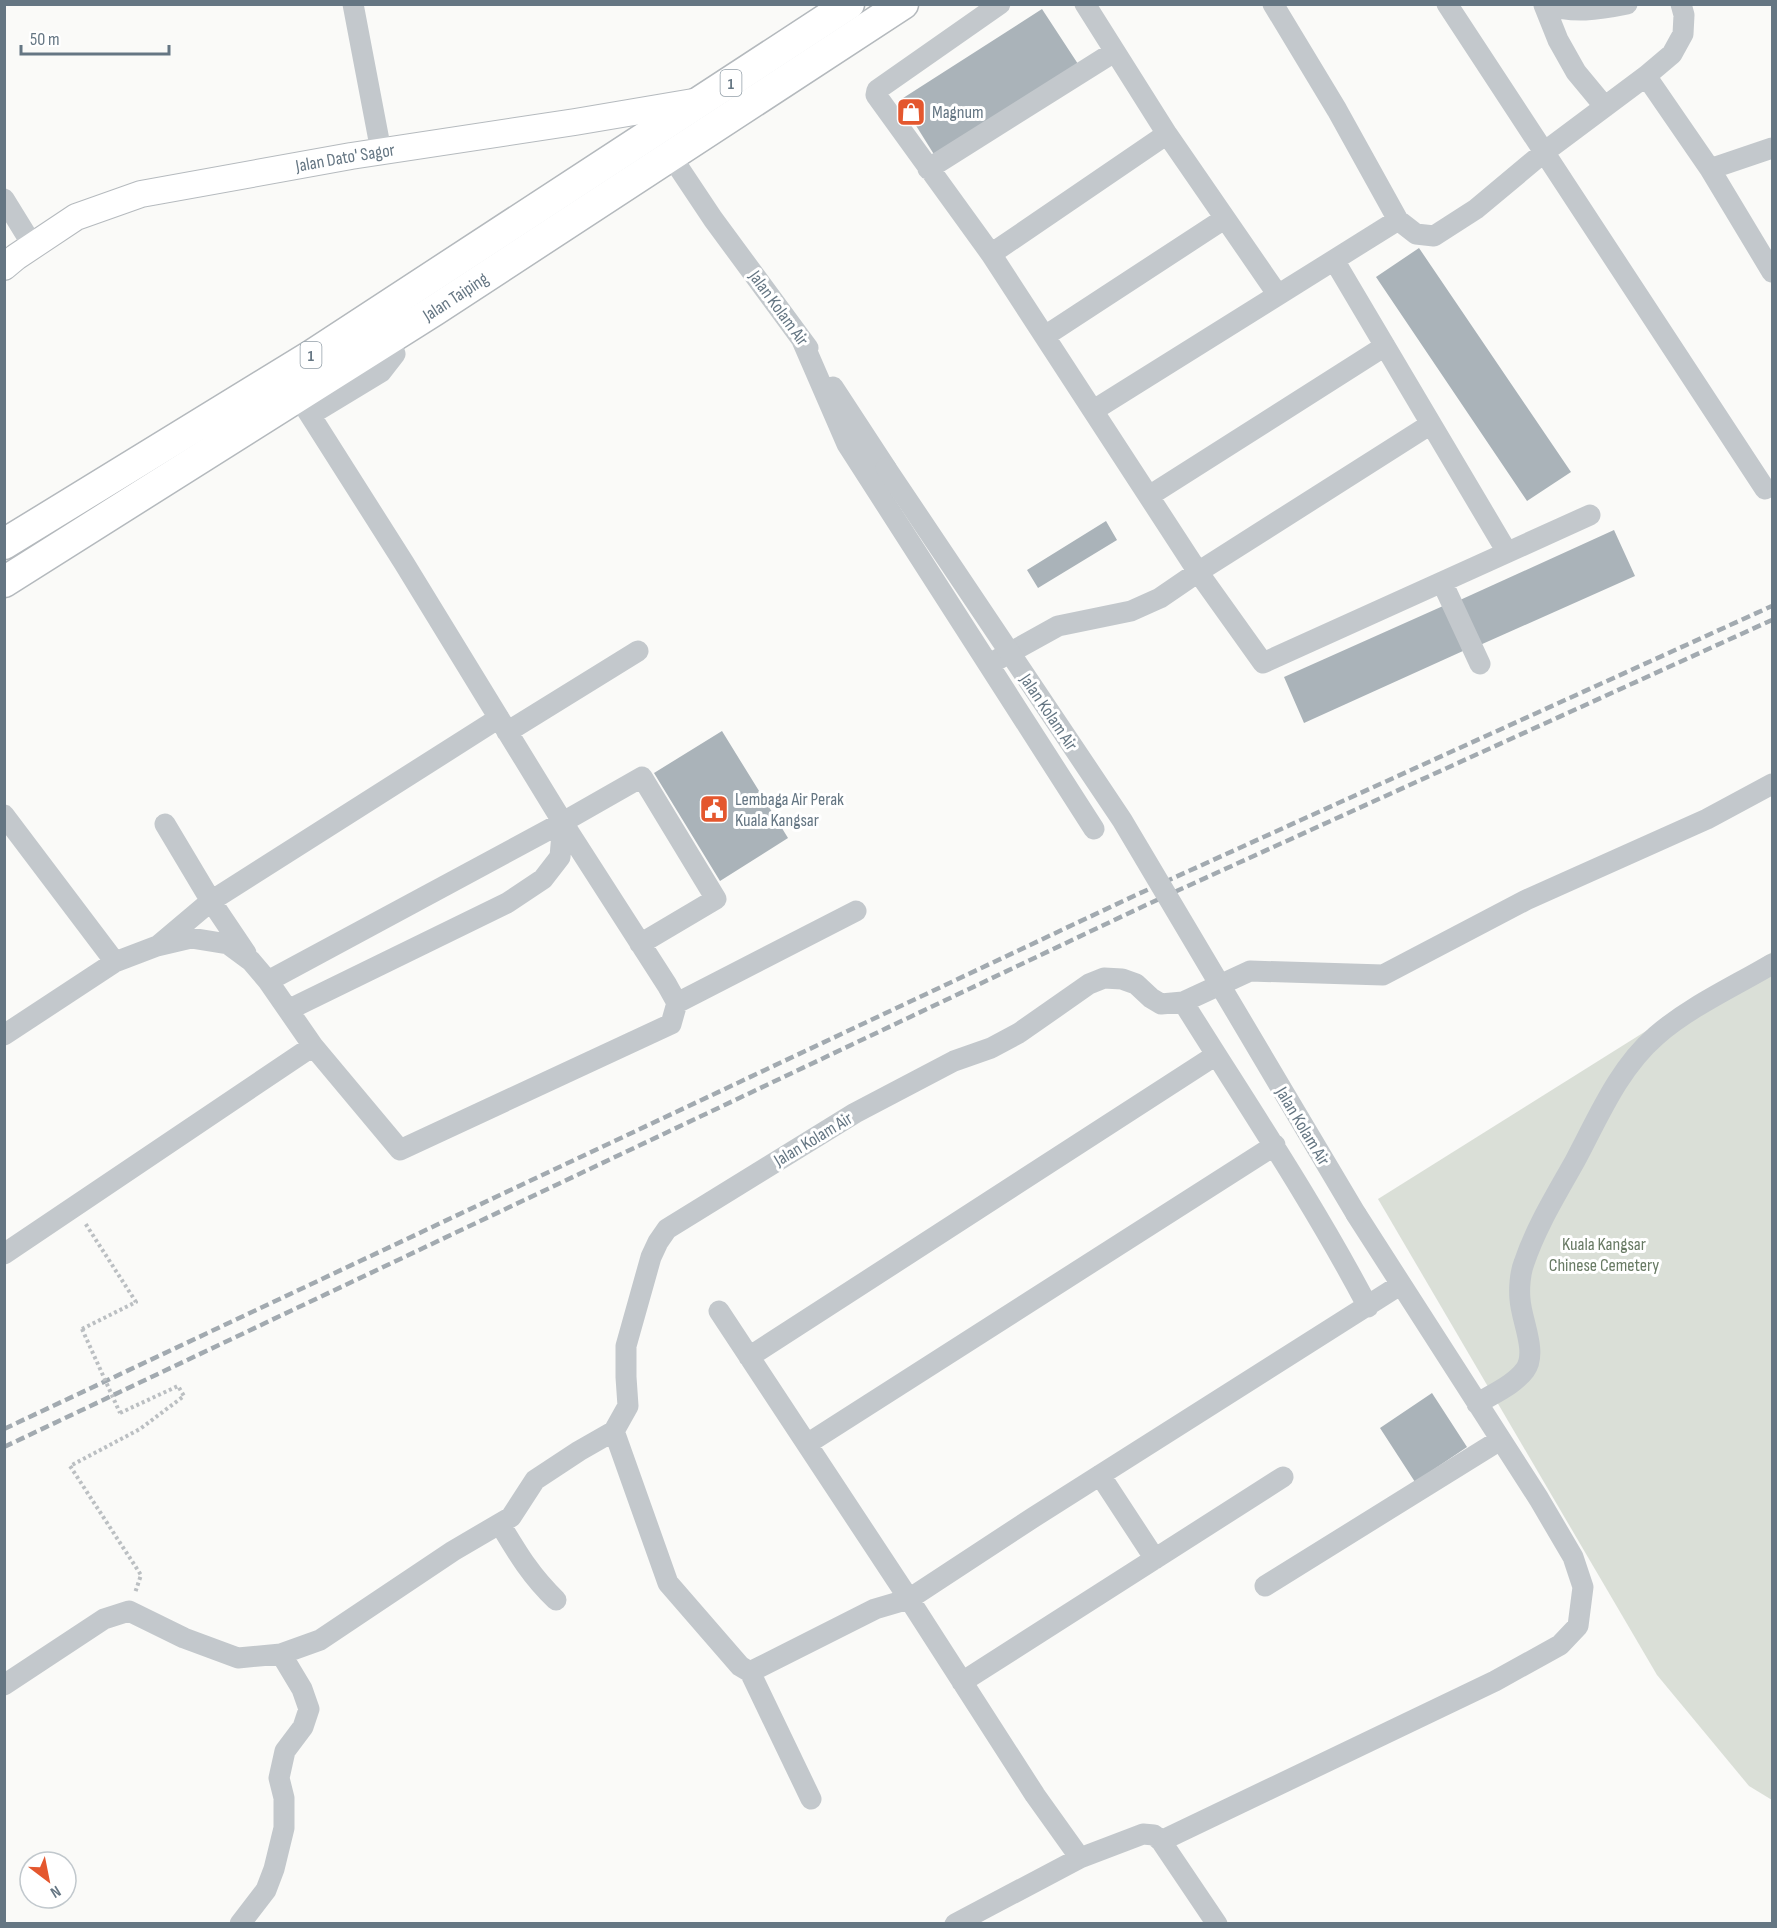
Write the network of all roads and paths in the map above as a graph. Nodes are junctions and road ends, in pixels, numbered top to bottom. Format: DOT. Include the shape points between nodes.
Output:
graph roads {
  1 [pos="353,4"];
  2 [pos="849,4"];
  3 [pos="903,4"];
  4 [pos="1000,4"];
  5 [pos="1084,4"];
  6 [pos="1273,4"];
  7 [pos="1447,4"];
  8 [pos="1628,4"];
  9 [pos="1681,4"];
  10 [pos="1544,5"];
  11 [pos="1114,52"];
  12 [pos="1646,76"];
  13 [pos="705,100"];
  14 [pos="1605,107"];
  15 [pos="1167,134"];
  16 [pos="1773,148"];
  17 [pos="381,151"];
  18 [pos="1543,153"];
  19 [pos="671,156"];
  20 [pos="612,160"];
  21 [pos="1710,168"];
  22 [pos="928,169"];
  23 [pos="4,199"];
  24 [pos="1224,219"];
  25 [pos="1398,220"];
  26 [pos="33,246"];
  27 [pos="991,254"];
  28 [pos="1334,260"];
  29 [pos="4,267"];
  30 [pos="1773,272"];
  31 [pos="1278,295"];
  32 [pos="1045,336"];
  33 [pos="801,338"];
  34 [pos="1385,346"];
  35 [pos="232,404"];
  36 [pos="304,406"];
  37 [pos="1094,410"];
  38 [pos="1431,423"];
  39 [pos="1766,489"];
  40 [pos="1149,496"];
  41 [pos="1590,515"];
  42 [pos="4,544"];
  43 [pos="1508,552"];
  44 [pos="1198,572"];
  45 [pos="4,582"];
  46 [pos="1442,582"];
  47 [pos="638,651"];
  48 [pos="1480,664"];
  49 [pos="988,665"];
  50 [pos="503,725"];
  51 [pos="1773,784"];
  52 [pos="4,815"];
  53 [pos="562,822"];
  54 [pos="165,824"];
  55 [pos="1094,830"];
  56 [pos="211,901"];
  57 [pos="856,911"];
  58 [pos="640,944"];
  59 [pos="157,946"];
  60 [pos="251,961"];
  61 [pos="115,962"];
  62 [pos="1773,964"];
  63 [pos="268,981"];
  64 [pos="1183,1002"];
  65 [pos="677,1003"];
  66 [pos="288,1010"];
  67 [pos="4,1035"];
  68 [pos="313,1046"];
  69 [pos="1216,1055"];
  70 [pos="1275,1144"];
  71 [pos="75,1207"];
  72 [pos="4,1254"];
  73 [pos="1400,1285"];
  74 [pos="1368,1307"];
  75 [pos="719,1311"];
  76 [pos="749,1357"];
  77 [pos="1476,1404"];
  78 [pos="614,1431"];
  79 [pos="1500,1440"];
  80 [pos="807,1444"];
  81 [pos="1100,1475"];
  82 [pos="1283,1477"];
  83 [pos="500,1524"];
  84 [pos="1155,1558"];
  85 [pos="1265,1586"];
  86 [pos="909,1599"];
  87 [pos="556,1600"];
  88 [pos="129,1611"];
  89 [pos="281,1654"];
  90 [pos="750,1672"];
  91 [pos="962,1682"];
  92 [pos="4,1685"];
  93 [pos="811,1799"];
  94 [pos="1161,1841"];
  95 [pos="1080,1858"];
  96 [pos="240,1923"];
  97 [pos="956,1923"];
  98 [pos="1217,1923"];
  1 -- 17 [label="street"];
  2 -- 13 [label="highway, Jalan Taiping / 1"];
  3 -- 19 [label="highway, Jalan Taiping / 1"];
  4 -- 22 [label="street" via="877,90 876,95"];
  5 -- 11 [label="street"];
  6 -- 25 [label="street"];
  7 -- 18 [label="street"];
  8 -- 10 [label="street" via="1590,11"];
  9 -- 12 [label="street" via="1683,34 1672,54"];
  10 -- 14 [label="street" via="1576,72"];
  11 -- 15 [label="street"];
  11 -- 22 [label="street"];
  12 -- 14 [label="street"];
  12 -- 21 [label="street"];
  13 -- 17 [label="main road, Jalan Dato' Sagor"];
  13 -- 20 [label="highway, Jalan Taiping / 1"];
  14 -- 18 [label="street"];
  15 -- 24 [label="street"];
  15 -- 27 [label="street"];
  16 -- 21 [label="street"];
  17 -- 26 [label="main road, Jalan Dato' Sagor" via="141,194 76,217"];
  18 -- 25 [label="street" via="1476,209 1434,236 1416,234"];
  18 -- 39 [label="street"];
  19 -- 20 [label="highway"];
  19 -- 33 [label="street, Jalan Kolam Air"];
  19 -- 36 [label="highway, Jalan Taiping / 1" via="389,339"];
  20 -- 35 [label="highway, Jalan Taiping / 1"];
  21 -- 30 [label="street"];
  22 -- 27 [label="street"];
  23 -- 26 [label="street"];
  24 -- 31 [label="street"];
  24 -- 32 [label="street"];
  25 -- 28 [label="street"];
  26 -- 29 [label="main road, Jalan Dato' Sagor"];
  27 -- 32 [label="street"];
  28 -- 31 [label="street"];
  28 -- 34 [label="street"];
  31 -- 37 [label="street"];
  32 -- 37 [label="street"];
  33 -- 49 [label="street" via="848,444"];
  33 -- 73 [label="street, Jalan Kolam Air, bridge" via="1122,820"];
  34 -- 38 [label="street"];
  34 -- 40 [label="street"];
  35 -- 36 [label="highway" via="271,394"];
  35 -- 42 [label="highway, Jalan Taiping / 1"];
  36 -- 45 [label="highway, Jalan Taiping / 1"];
  36 -- 50 [label="street"];
  37 -- 40 [label="street"];
  38 -- 43 [label="street"];
  38 -- 44 [label="street"];
  40 -- 44 [label="street"];
  41 -- 43 [label="street"];
  43 -- 46 [label="street"];
  44 -- 46 [label="street" via="1263,663"];
  44 -- 49 [label="street" via="1160,598 1131,611 1058,626"];
  46 -- 48 [label="street"];
  47 -- 50 [label="street"];
  49 -- 55 [label="street"];
  50 -- 53 [label="street"];
  50 -- 56 [label="street"];
  51 -- 64 [label="street" via="1707,819 1526,900 1383,975 1250,971"];
  52 -- 61 [label="street"];
  53 -- 58 [label="street"];
  53 -- 58 [label="street" via="642,777 716,899"];
  53 -- 63 [label="street"];
  53 -- 66 [label="street" via="560,857 543,879 507,903"];
  54 -- 56 [label="street"];
  56 -- 59 [label="street"];
  56 -- 60 [label="street"];
  57 -- 65 [label="street"];
  58 -- 65 [label="street"];
  59 -- 60 [label="street" via="191,938 219,942"];
  59 -- 61 [label="street"];
  60 -- 63 [label="street"];
  61 -- 67 [label="street"];
  62 -- 77 [label="street" via="1657,1035 1618,1081 1536,1232 1523,1266 1520,1299 1530,1346 1526,1369 1516,1380"];
  63 -- 66 [label="street"];
  64 -- 69 [label="street"];
  64 -- 78 [label="street, Jalan Kolam Air" via="1161,1004 1136,984 1122,979 1104,978 1089,984 1019,1033 954,1061 855,1113 667,1229 651,1257 626,1346 628,1406"];
  65 -- 68 [label="street" via="670,1024 400,1150"];
  66 -- 68 [label="street"];
  68 -- 71 [label="street"];
  69 -- 70 [label="street"];
  69 -- 76 [label="street"];
  70 -- 74 [label="street"];
  70 -- 80 [label="street"];
  71 -- 72 [label="street"];
  71 -- 88 [label="path, bridge" via="135,1302 82,1329 120,1413 178,1386 184,1396 140,1429 70,1466 141,1575"];
  73 -- 74 [label="street"];
  73 -- 77 [label="street, Jalan Kolam Air"];
  74 -- 81 [label="street"];
  75 -- 76 [label="street"];
  76 -- 80 [label="street"];
  77 -- 79 [label="street, Jalan Kolam Air"];
  78 -- 83 [label="street" via="535,1480 511,1517"];
  78 -- 90 [label="street" via="668,1583 740,1666"];
  79 -- 85 [label="street"];
  79 -- 94 [label="street, Jalan Kolam Air" via="1574,1557 1583,1587 1578,1626 1560,1645 1495,1681"];
  80 -- 86 [label="street"];
  81 -- 84 [label="street"];
  81 -- 86 [label="street"];
  82 -- 84 [label="street"];
  83 -- 87 [label="street" via="521,1560"];
  83 -- 89 [label="street" via="320,1640"];
  84 -- 91 [label="street"];
  86 -- 90 [label="street" via="875,1609"];
  86 -- 91 [label="street"];
  88 -- 89 [label="street" via="184,1638 238,1658"];
  88 -- 92 [label="street" via="104,1619"];
  89 -- 96 [label="street" via="303,1689 309,1709 303,1727 285,1751 279,1778 284,1828 274,1869 266,1890"];
  90 -- 93 [label="street"];
  91 -- 95 [label="street"];
  94 -- 95 [label="street" via="1154,1835 1143,1834"];
  94 -- 98 [label="street"];
  95 -- 97 [label="street"];
}
